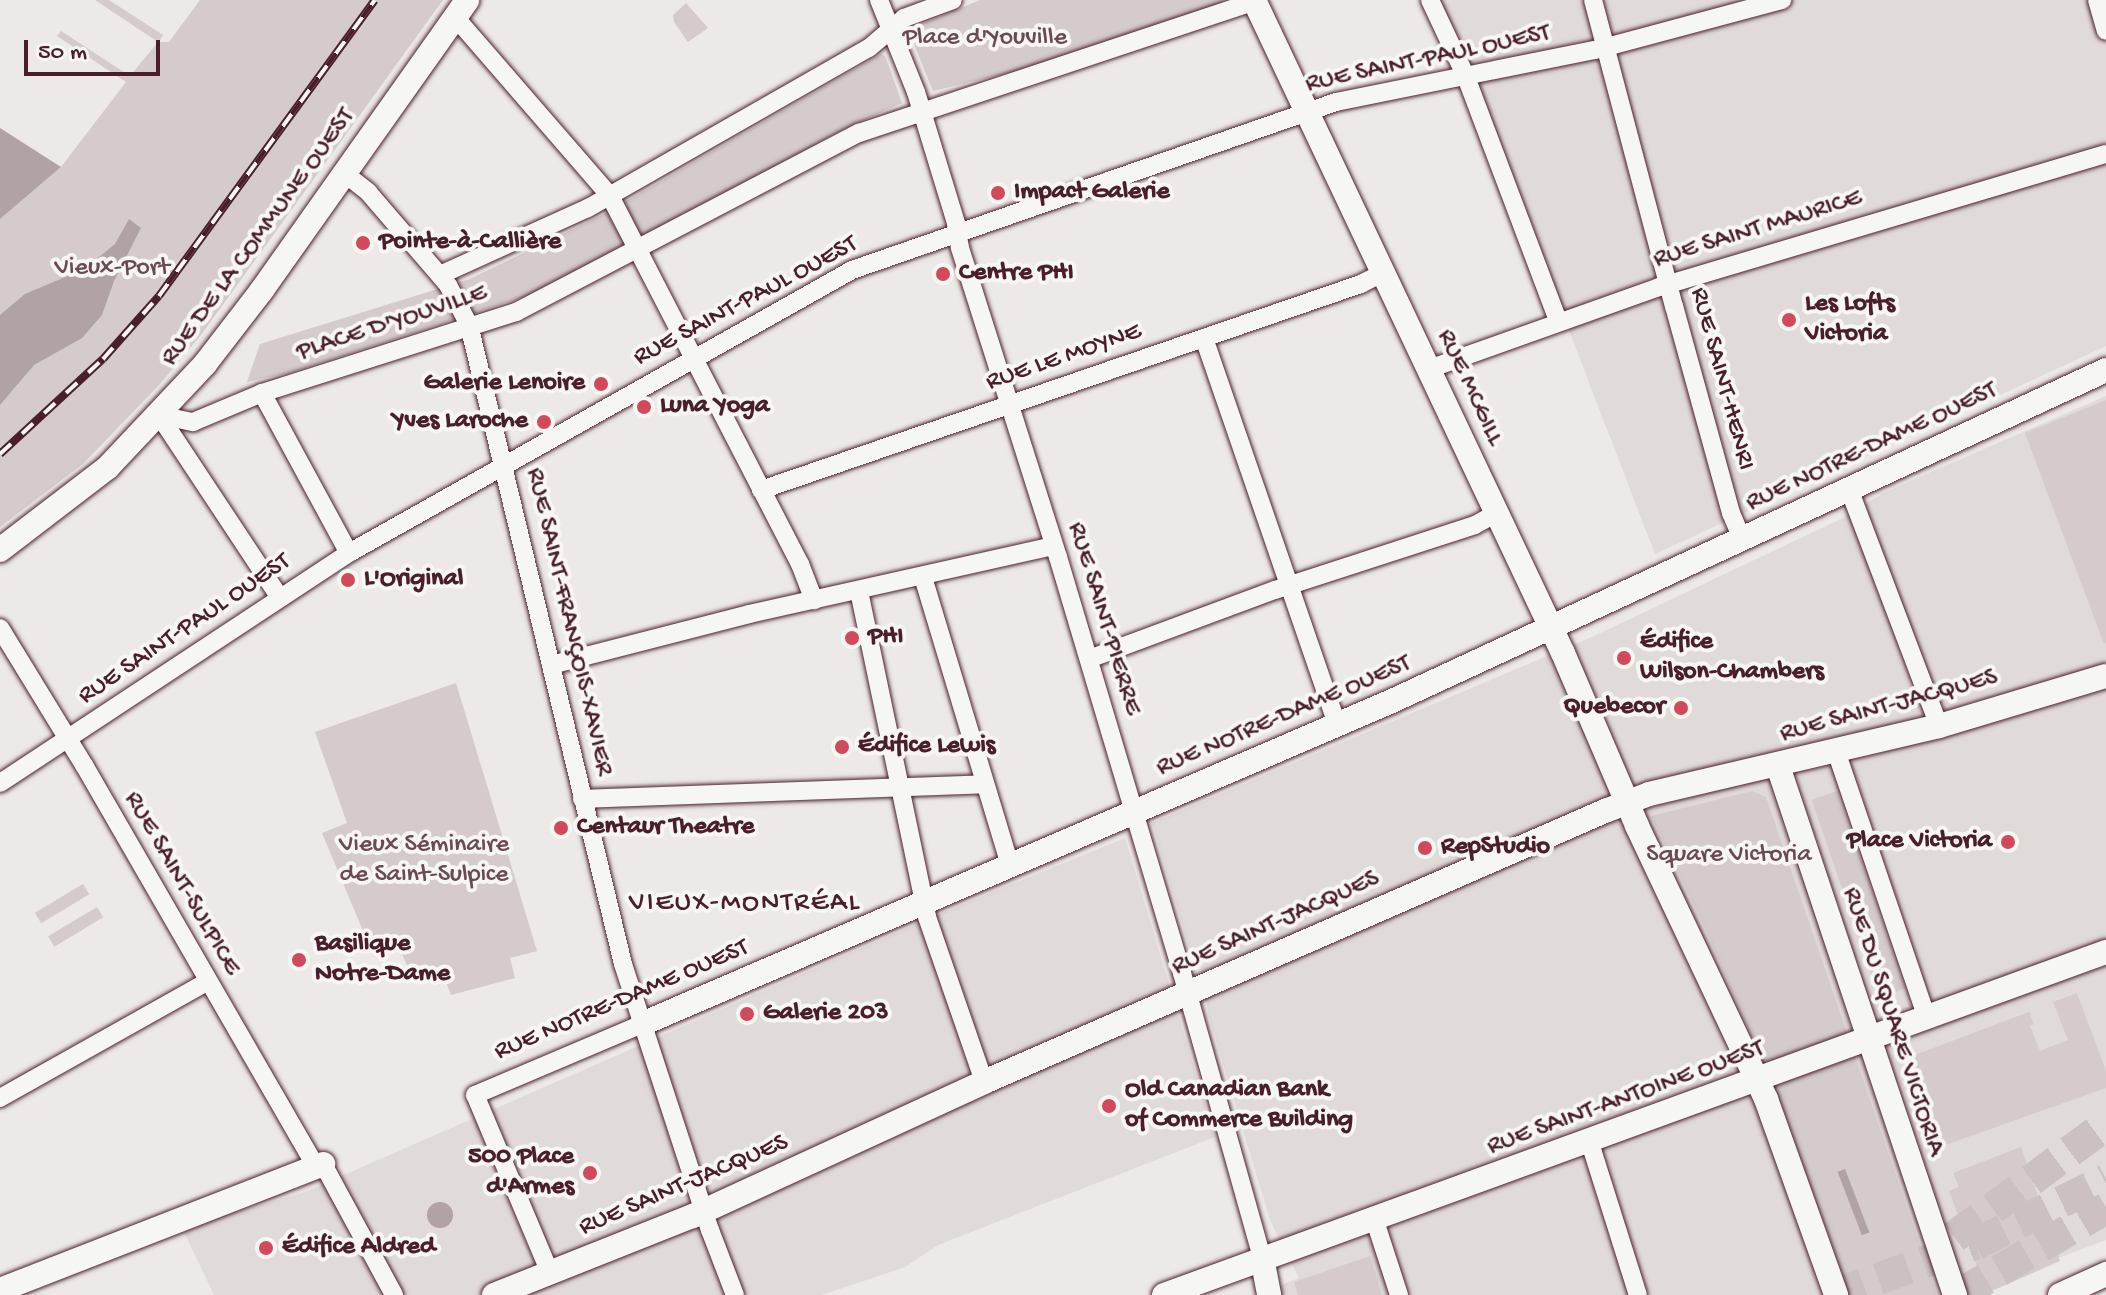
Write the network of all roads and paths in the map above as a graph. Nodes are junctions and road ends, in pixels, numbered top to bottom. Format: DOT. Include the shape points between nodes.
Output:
graph roads {
  1 [pos="879,0"];
  2 [pos="953,0"];
  3 [pos="1255,0"];
  4 [pos="1430,0"];
  5 [pos="1593,0"];
  6 [pos="1782,0"];
  7 [pos="2097,0"];
  8 [pos="461,9"];
  9 [pos="891,29"];
  10 [pos="2106,31"];
  11 [pos="1605,48"];
  12 [pos="1466,77"];
  13 [pos="921,110"];
  14 [pos="1307,112"];
  15 [pos="2106,154"];
  16 [pos="344,173"];
  17 [pos="610,196"];
  18 [pos="958,235"];
  19 [pos="635,250"];
  20 [pos="1383,273"];
  21 [pos="440,275"];
  22 [pos="1668,284"];
  23 [pos="1558,321"];
  24 [pos="469,325"];
  25 [pos="1204,338"];
  26 [pos="692,359"];
  27 [pos="1429,369"];
  28 [pos="2106,370"];
  29 [pos="262,393"];
  30 [pos="1009,405"];
  31 [pos="159,415"];
  32 [pos="505,466"];
  33 [pos="1849,489"];
  34 [pos="761,490"];
  35 [pos="1497,513"];
  36 [pos="1742,539"];
  37 [pos="1054,546"];
  38 [pos="0,550"];
  39 [pos="349,553"];
  40 [pos="923,577"];
  41 [pos="1289,586"];
  42 [pos="859,591"];
  43 [pos="279,596"];
  44 [pos="814,600"];
  45 [pos="1551,627"];
  46 [pos="0,628"];
  47 [pos="1089,659"];
  48 [pos="551,665"];
  49 [pos="2106,676"];
  50 [pos="1337,724"];
  51 [pos="1939,726"];
  52 [pos="68,739"];
  53 [pos="1836,751"];
  54 [pos="1778,766"];
  55 [pos="0,783"];
  56 [pos="983,784"];
  57 [pos="898,788"];
  58 [pos="582,799"];
  59 [pos="1628,803"];
  60 [pos="1134,812"];
  61 [pos="1010,866"];
  62 [pos="924,903"];
  63 [pos="2106,952"];
  64 [pos="207,982"];
  65 [pos="1188,994"];
  66 [pos="1927,1019"];
  67 [pos="642,1024"];
  68 [pos="1868,1041"];
  69 [pos="1757,1080"];
  70 [pos="984,1082"];
  71 [pos="0,1098"];
  72 [pos="1590,1143"];
  73 [pos="320,1166"];
  74 [pos="705,1211"];
  75 [pos="1375,1221"];
  76 [pos="1262,1258"];
  77 [pos="550,1273"];
  78 [pos="2106,1274"];
  79 [pos="0,1290"];
  80 [pos="394,1295"];
  81 [pos="494,1295"];
  82 [pos="735,1295"];
  83 [pos="1164,1295"];
  84 [pos="1269,1295"];
  85 [pos="1399,1295"];
  86 [pos="1638,1295"];
  87 [pos="1836,1295"];
  88 [pos="1955,1295"];
  89 [pos="2060,1295"];
  1 -- 9 [label="street, RUE SAINT-PIERRE"];
  2 -- 9 [label="street, PLACE D'YOUVILLE" via="904,18"];
  3 -- 13 [label="street, PLACE D'YOUVILLE"];
  3 -- 14 [label="street, RUE MCGILL"];
  4 -- 12 [label="street"];
  5 -- 11 [label="street, RUE SAINT-HENRI"];
  6 -- 11 [label="street, RUE SAINT-PAUL OUEST"];
  7 -- 10 [label="street"];
  8 -- 16 [label="street, RUE DE LA COMMUNE OUEST"];
  8 -- 17 [label="street"];
  9 -- 13 [label="street, RUE SAINT-PIERRE"];
  9 -- 17 [label="street, PLACE D'YOUVILLE" via="869,48"];
  11 -- 12 [label="street, RUE SAINT-PAUL OUEST"];
  11 -- 22 [label="street, RUE SAINT-HENRI"];
  12 -- 14 [label="street, RUE SAINT-PAUL OUEST"];
  12 -- 23 [label="street"];
  13 -- 18 [label="street, RUE SAINT-PIERRE"];
  13 -- 19 [label="street, PLACE D'YOUVILLE" via="846,139"];
  14 -- 18 [label="street, RUE SAINT-PAUL OUEST"];
  14 -- 20 [label="street, RUE MCGILL"];
  15 -- 22 [label="street, RUE SAINT MAURICE"];
  16 -- 21 [label="street, RUE SAINT-FRANÇOIS-XAVIER" via="368,192"];
  16 -- 31 [label="street, RUE DE LA COMMUNE OUEST" via="231,332"];
  17 -- 19 [label="street"];
  17 -- 21 [label="street, PLACE D'YOUVILLE"];
  18 -- 26 [label="street, RUE SAINT-PAUL OUEST" via="852,270"];
  18 -- 30 [label="street, RUE SAINT-PIERRE"];
  19 -- 24 [label="street, PLACE D'YOUVILLE" via="541,302"];
  19 -- 26 [label="street"];
  20 -- 25 [label="street, RUE LE MOYNE"];
  20 -- 27 [label="street, RUE MCGILL"];
  21 -- 24 [label="street, RUE SAINT-FRANÇOIS-XAVIER"];
  22 -- 23 [label="street, RUE SAINT MAURICE"];
  22 -- 36 [label="street, RUE SAINT-HENRI"];
  23 -- 27 [label="street, RUE SAINT MAURICE"];
  24 -- 29 [label="street, PLACE D'YOUVILLE"];
  24 -- 32 [label="street, RUE SAINT-FRANÇOIS-XAVIER"];
  25 -- 30 [label="street, RUE LE MOYNE"];
  25 -- 41 [label="street"];
  26 -- 32 [label="street, RUE SAINT-PAUL OUEST"];
  26 -- 34 [label="street"];
  27 -- 35 [label="street, RUE MCGILL"];
  28 -- 33 [label="street, RUE NOTRE-DAME OUEST"];
  29 -- 31 [label="street, PLACE D'YOUVILLE" via="193,422"];
  29 -- 39 [label="street"];
  30 -- 34 [label="street, RUE LE MOYNE"];
  30 -- 37 [label="street, RUE SAINT-PIERRE"];
  31 -- 38 [label="street, RUE DE LA COMMUNE OUEST" via="108,467"];
  31 -- 43 [label="street"];
  32 -- 39 [label="street, RUE SAINT-PAUL OUEST"];
  32 -- 48 [label="street, RUE SAINT-FRANÇOIS-XAVIER"];
  33 -- 36 [label="street, RUE NOTRE-DAME OUEST"];
  33 -- 51 [label="street"];
  34 -- 44 [label="street"];
  35 -- 41 [label="street" via="1475,525"];
  35 -- 45 [label="street, RUE MCGILL"];
  36 -- 45 [label="street, RUE NOTRE-DAME OUEST"];
  37 -- 40 [label="street"];
  37 -- 47 [label="street, RUE SAINT-PIERRE"];
  39 -- 43 [label="street, RUE SAINT-PAUL OUEST"];
  40 -- 42 [label="street"];
  40 -- 56 [label="street"];
  41 -- 47 [label="street"];
  41 -- 50 [label="street"];
  42 -- 44 [label="street"];
  42 -- 57 [label="street"];
  43 -- 52 [label="street, RUE SAINT-PAUL OUEST"];
  44 -- 48 [label="street"];
  45 -- 50 [label="street, RUE NOTRE-DAME OUEST"];
  45 -- 59 [label="street, RUE MCGILL"];
  46 -- 52 [label="street, RUE SAINT-SULPICE"];
  47 -- 60 [label="street, RUE SAINT-PIERRE"];
  48 -- 58 [label="street, RUE SAINT-FRANÇOIS-XAVIER"];
  49 -- 51 [label="street, RUE SAINT-JACQUES"];
  50 -- 60 [label="street, RUE NOTRE-DAME OUEST"];
  51 -- 53 [label="street, RUE SAINT-JACQUES"];
  52 -- 55 [label="street, RUE SAINT-PAUL OUEST"];
  52 -- 64 [label="street, RUE SAINT-SULPICE"];
  53 -- 54 [label="street, RUE SAINT-JACQUES"];
  53 -- 66 [label="street"];
  54 -- 59 [label="street, RUE SAINT-JACQUES"];
  54 -- 68 [label="street, RUE DU SQUARE VICTORIA"];
  56 -- 57 [label="street"];
  56 -- 61 [label="street"];
  57 -- 58 [label="street"];
  57 -- 62 [label="street"];
  58 -- 67 [label="street, RUE SAINT-FRANÇOIS-XAVIER"];
  59 -- 65 [label="street, RUE SAINT-JACQUES"];
  59 -- 69 [label="street"];
  60 -- 61 [label="street, RUE NOTRE-DAME OUEST"];
  60 -- 65 [label="street, RUE SAINT-PIERRE"];
  61 -- 62 [label="street, RUE NOTRE-DAME OUEST"];
  62 -- 67 [label="street, RUE NOTRE-DAME OUEST"];
  62 -- 70 [label="street"];
  63 -- 66 [label="street, RUE SAINT-ANTOINE OUEST"];
  64 -- 71 [label="street"];
  64 -- 73 [label="street, RUE SAINT-SULPICE"];
  65 -- 70 [label="street, RUE SAINT-JACQUES"];
  65 -- 76 [label="street, RUE SAINT-PIERRE"];
  66 -- 68 [label="street, RUE SAINT-ANTOINE OUEST"];
  67 -- 74 [label="street, RUE SAINT-FRANÇOIS-XAVIER"];
  67 -- 77 [label="street, RUE NOTRE-DAME OUEST" via="475,1095"];
  68 -- 69 [label="street, RUE SAINT-ANTOINE OUEST"];
  68 -- 88 [label="street, RUE DU SQUARE VICTORIA"];
  69 -- 72 [label="street, RUE SAINT-ANTOINE OUEST"];
  69 -- 87 [label="street"];
  70 -- 74 [label="street, RUE SAINT-JACQUES"];
  72 -- 75 [label="street, RUE SAINT-ANTOINE OUEST"];
  72 -- 86 [label="street"];
  73 -- 79 [label="street"];
  73 -- 80 [label="street, RUE SAINT-SULPICE"];
  74 -- 77 [label="street, RUE SAINT-JACQUES"];
  74 -- 82 [label="street, RUE SAINT-FRANÇOIS-XAVIER"];
  75 -- 76 [label="street, RUE SAINT-ANTOINE OUEST"];
  75 -- 85 [label="street"];
  76 -- 83 [label="street, RUE SAINT-ANTOINE OUEST"];
  76 -- 84 [label="street"];
  77 -- 81 [label="street, RUE SAINT-JACQUES"];
  78 -- 89 [label="street"];
}
